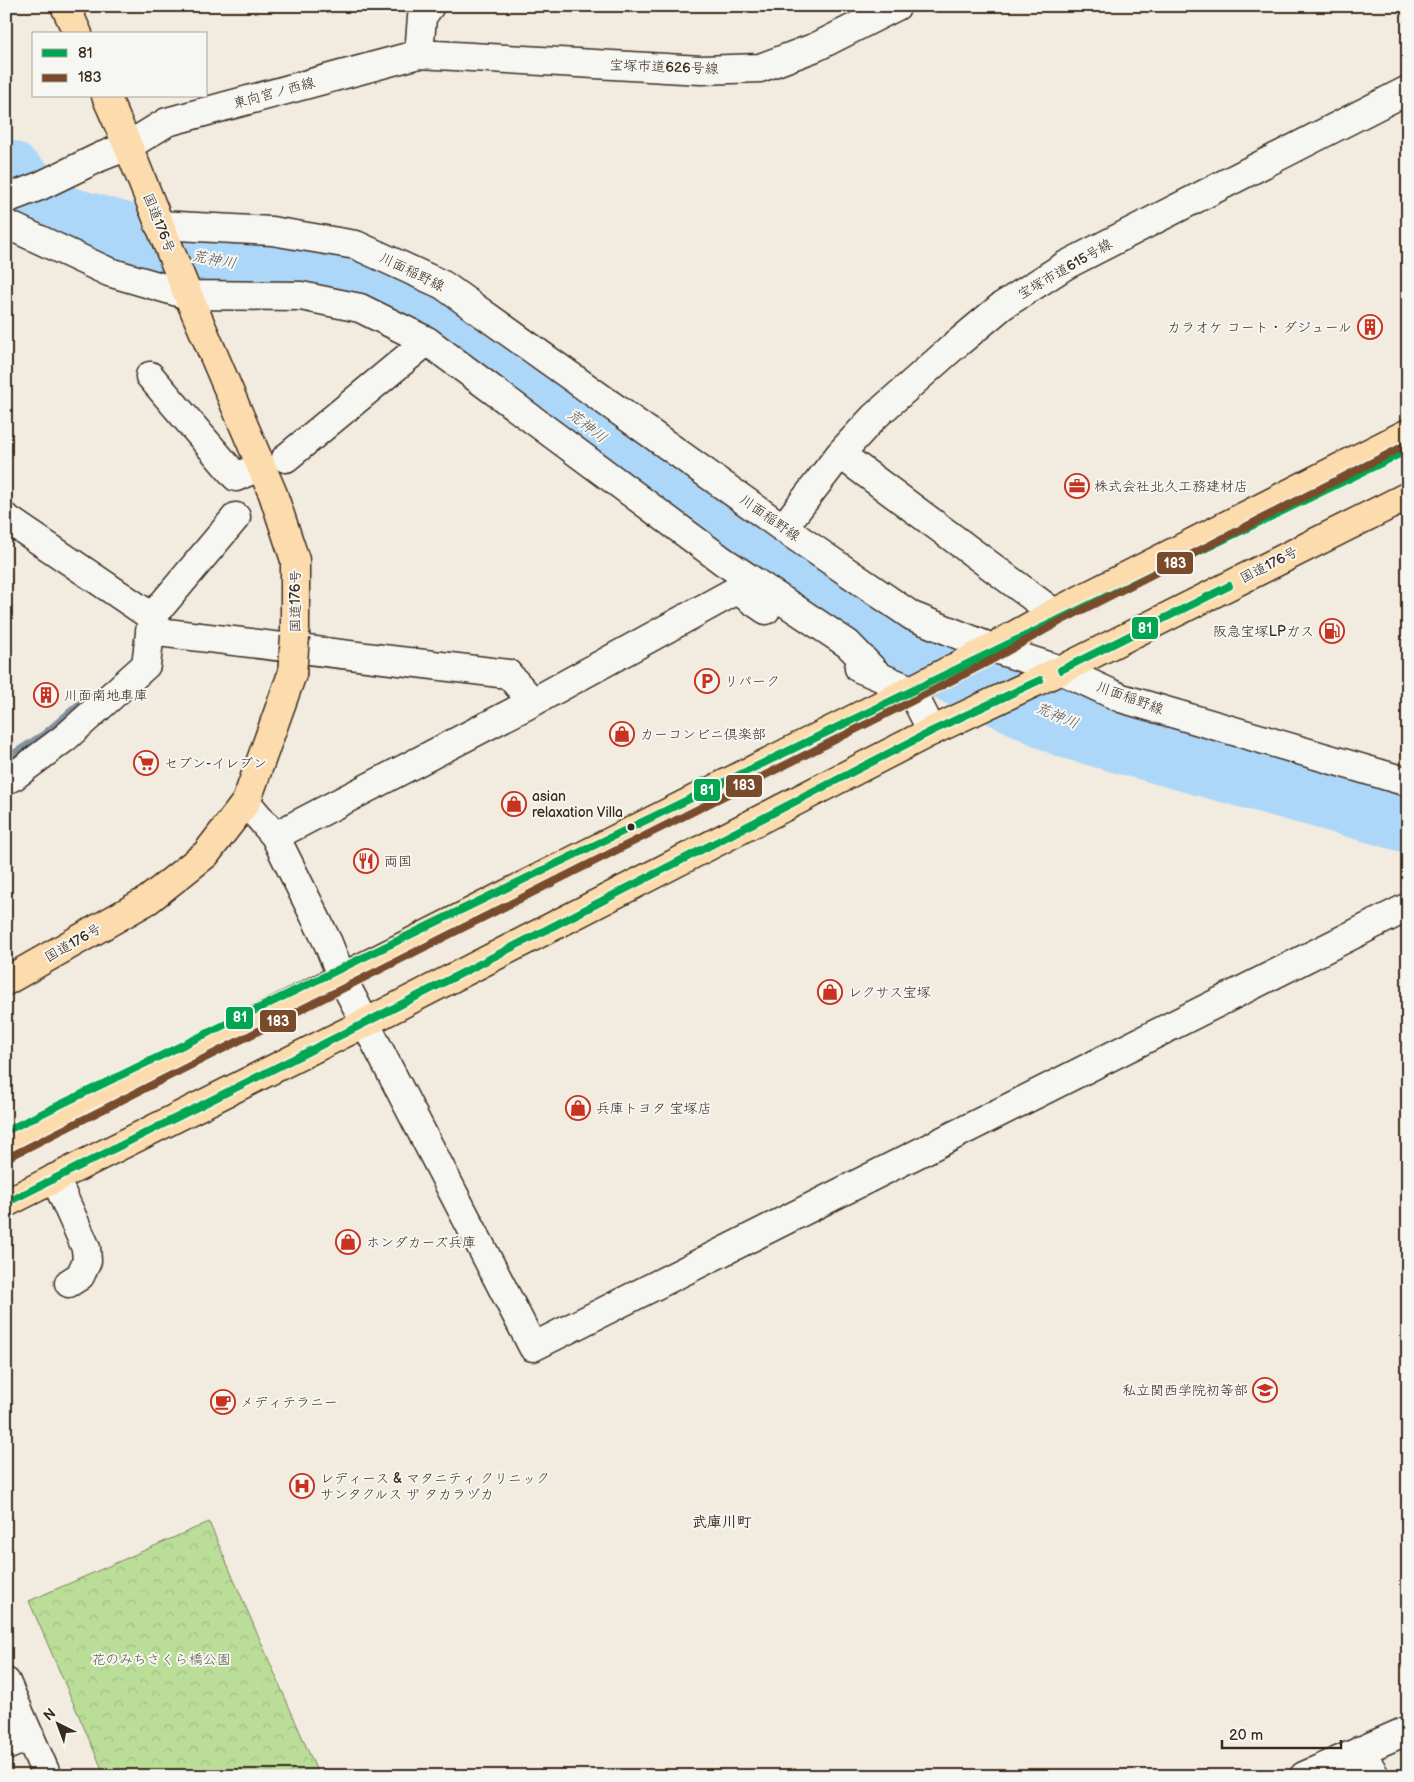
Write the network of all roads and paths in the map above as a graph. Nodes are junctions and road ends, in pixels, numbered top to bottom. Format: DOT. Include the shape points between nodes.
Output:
graph roads {
  1 [pos="65,6"];
  2 [pos="430,6"];
  3 [pos="897,6"];
  4 [pos="77,32"];
  5 [pos="419,54"];
  6 [pos="1408,90"];
  7 [pos="107,98"];
  8 [pos="128,146"];
  9 [pos="6,200"];
  10 [pos="6,224"];
  11 [pos="162,231"];
  12 [pos="184,285"];
  13 [pos="427,341"];
  14 [pos="150,376"];
  15 [pos="1408,433"];
  16 [pos="840,454"];
  17 [pos="286,458"];
  18 [pos="261,466"];
  19 [pos="1408,496"];
  20 [pos="236,517"];
  21 [pos="6,518"];
  22 [pos="783,528"];
  23 [pos="1054,612"];
  24 [pos="151,624"];
  25 [pos="988,650"];
  26 [pos="877,674"];
  27 [pos="1050,675"];
  28 [pos="921,685"];
  29 [pos="533,702"];
  30 [pos="932,731"];
  31 [pos="6,780"];
  32 [pos="1408,782"];
  33 [pos="246,802"];
  34 [pos="275,836"];
  35 [pos="1408,907"];
  36 [pos="342,978"];
  37 [pos="6,982"];
  38 [pos="365,1023"];
  39 [pos="6,1147"];
  40 [pos="55,1178"];
  41 [pos="6,1203"];
  42 [pos="69,1283"];
  43 [pos="6,1682"];
  44 [pos="1408,1730"];
  45 [pos="18,1741"];
  46 [pos="1361,1750"];
  47 [pos="47,1776"];
  48 [pos="1304,1776"];
  49 [pos="1375,1776"];
  1 -- 4 [label="highway"];
  2 -- 5 [label="street" via="422,17"];
  3 -- 5 [label="street, 宝塚市道626号線" via="816,47 760,68 701,70"];
  5 -- 8 [label="street, 東向宮ノ西線" via="167,122"];
  6 -- 16 [label="street, 宝塚市道615号線" via="1066,265 1002,306 874,417"];
  7 -- 8 [label="highway, 国道176号"];
  8 -- 9 [label="street, 東向宮ノ西線"];
  8 -- 11 [label="highway, 国道176号"];
  10 -- 12 [label="street" via="109,272"];
  11 -- 12 [label="highway, 国道176号"];
  11 -- 22 [label="street, 川面稲野線" via="272,231 356,245 443,285"];
  12 -- 13 [label="street" via="301,296 360,308"];
  12 -- 18 [label="highway, 国道176号"];
  13 -- 17 [label="street"];
  13 -- 26 [label="street" via="723,562 848,644"];
  14 -- 18 [label="street" via="236,476"];
  15 -- 23 [label="highway"];
  16 -- 22 [label="street, 宝塚市道615号線"];
  16 -- 23 [label="street"];
  18 -- 33 [label="highway, 国道176号, bridge" via="295,560 295,637 292,674"];
  19 -- 27 [label="highway, 国道176号"];
  20 -- 24 [label="street"];
  21 -- 24 [label="street"];
  22 -- 25 [label="street, 川面稲野線" via="912,616"];
  23 -- 25 [label="highway"];
  24 -- 29 [label="street" via="508,674"];
  24 -- 31 [label="street" via="146,665 66,738"];
  25 -- 27 [label="street, 川面稲野線"];
  25 -- 28 [label="highway"];
  26 -- 28 [label="street"];
  26 -- 29 [label="street" via="836,659 737,590"];
  27 -- 30 [label="highway, 国道176号"];
  27 -- 32 [label="street, 川面稲野線"];
  28 -- 30 [label="street"];
  28 -- 36 [label="highway"];
  29 -- 34 [label="street"];
  30 -- 38 [label="highway, 国道176号"];
  33 -- 34 [label="street"];
  33 -- 37 [label="highway, 国道176号" via="206,854 148,900"];
  34 -- 36 [label="street"];
  35 -- 38 [label="street" via="533,1347"];
  36 -- 38 [label="street"];
  36 -- 39 [label="highway"];
  38 -- 40 [label="highway, 国道176号"];
  40 -- 41 [label="highway, 国道176号"];
  40 -- 42 [label="street" via="86,1248 86,1261 80,1276"];
  43 -- 45 [label="street"];
  44 -- 46 [label="street"];
  45 -- 47 [label="street"];
  46 -- 48 [label="street"];
  46 -- 49 [label="street"];
}
